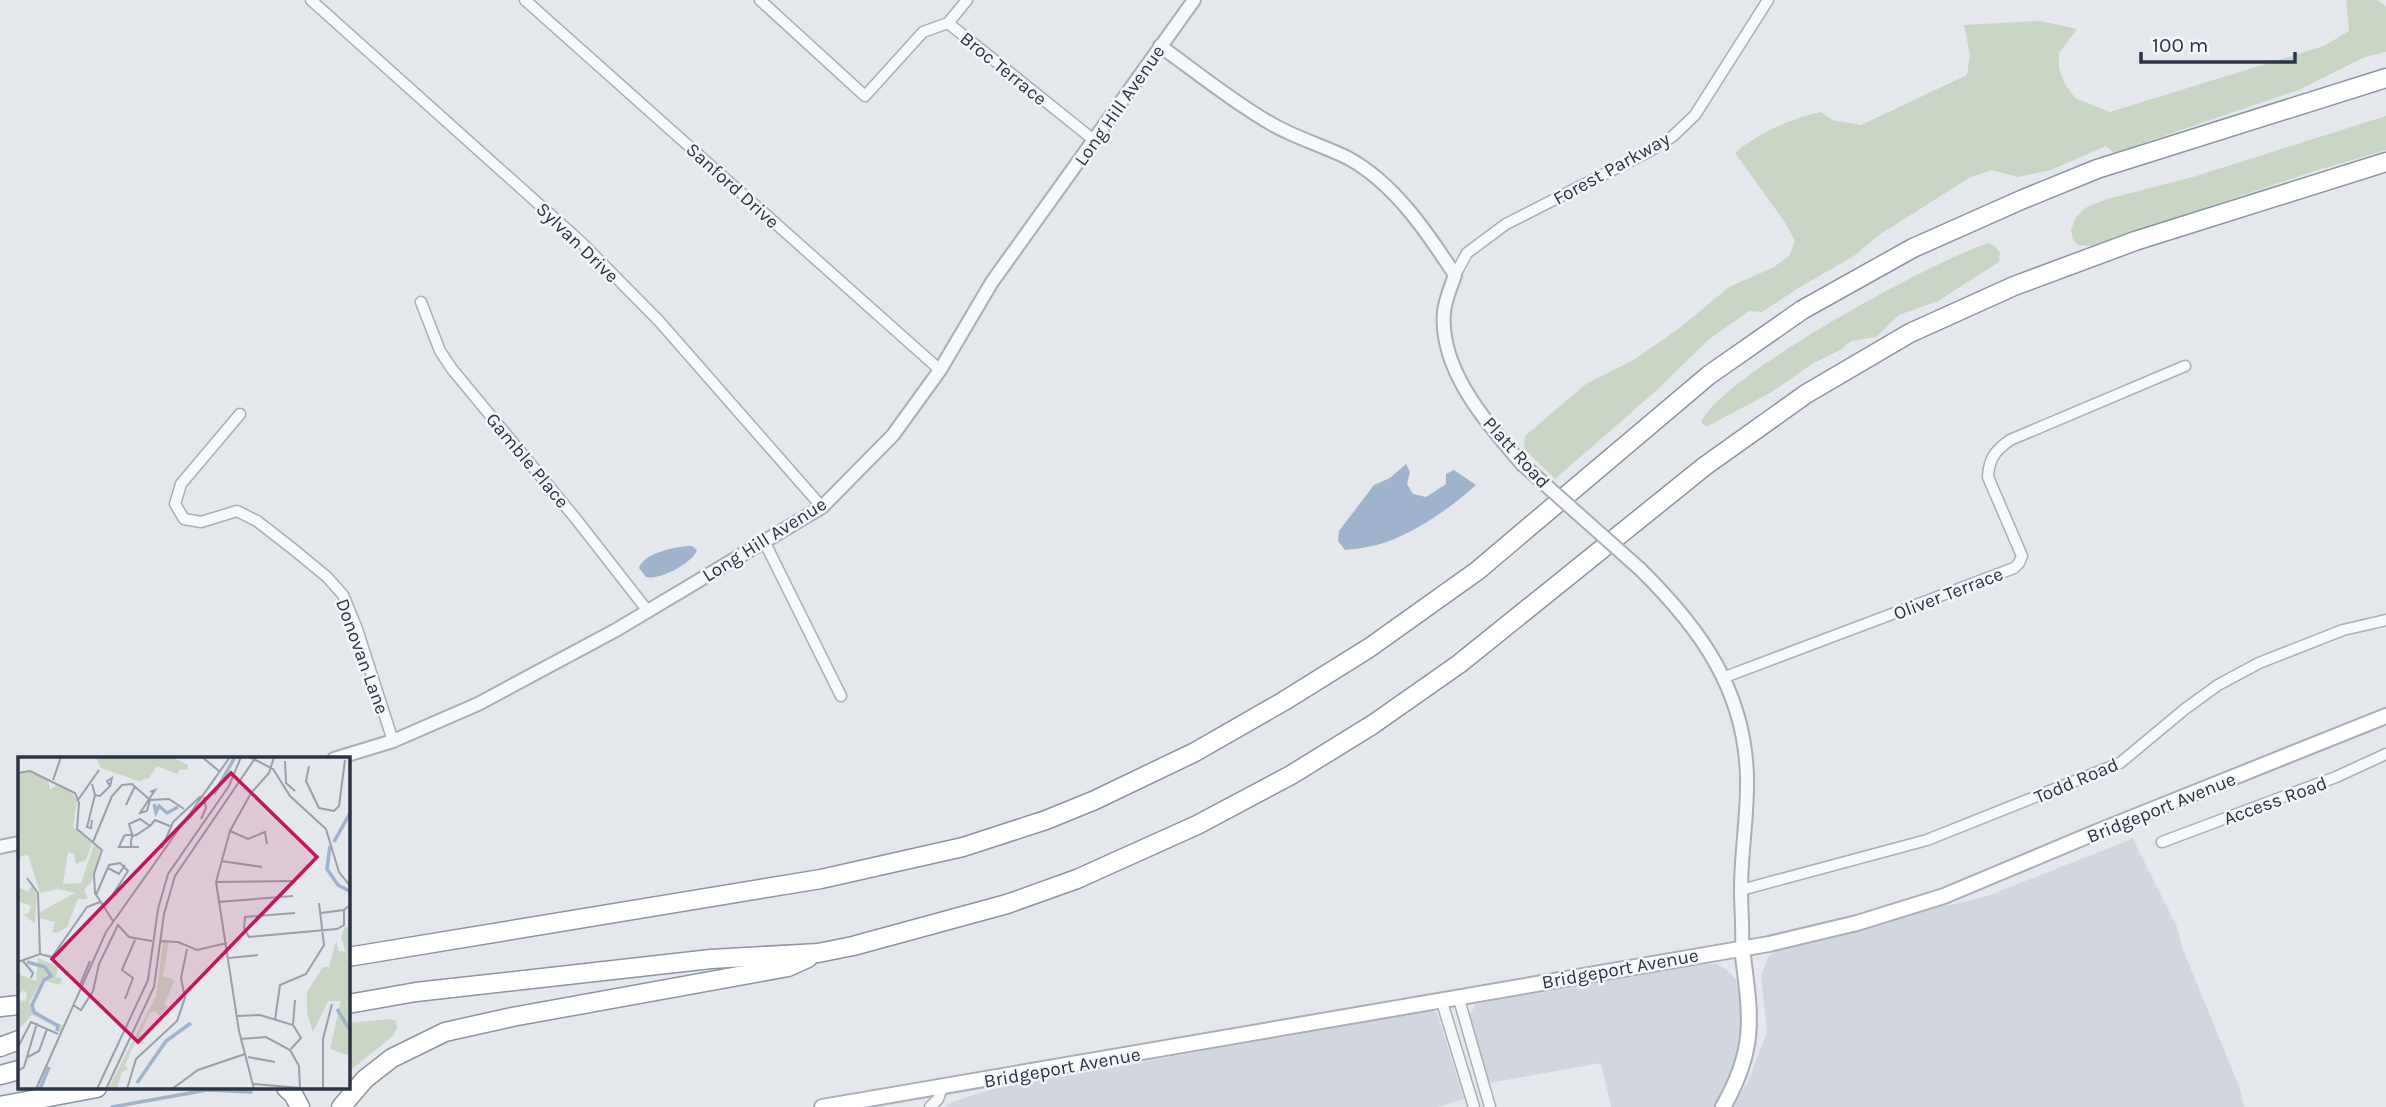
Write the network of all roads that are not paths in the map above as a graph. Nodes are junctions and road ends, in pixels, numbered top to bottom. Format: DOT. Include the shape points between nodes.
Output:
graph roads {
  1 [pos="312,0"];
  2 [pos="525,0"];
  3 [pos="760,0"];
  4 [pos="967,0"];
  5 [pos="1194,0"];
  6 [pos="1768,0"];
  7 [pos="948,23"];
  8 [pos="1160,46"];
  9 [pos="2386,78"];
  10 [pos="1095,141"];
  11 [pos="2386,162"];
  12 [pos="1455,275"];
  13 [pos="421,302"];
  14 [pos="2185,366"];
  15 [pos="940,370"];
  16 [pos="240,414"];
  17 [pos="822,507"];
  18 [pos="764,541"];
  19 [pos="647,610"];
  20 [pos="2386,620"];
  21 [pos="1724,677"];
  22 [pos="841,696"];
  23 [pos="2386,716"];
  24 [pos="393,741"];
  25 [pos="2386,754"];
  26 [pos="341,757"];
  27 [pos="2162,842"];
  28 [pos="18,843"];
  29 [pos="0,847"];
  30 [pos="1741,890"];
  31 [pos="1742,948"];
  32 [pos="818,953"];
  33 [pos="350,957"];
  34 [pos="1458,996"];
  35 [pos="1441,999"];
  36 [pos="350,1004"];
  37 [pos="18,1006"];
  38 [pos="0,1007"];
  39 [pos="18,1040"];
  40 [pos="0,1047"];
  41 [pos="18,1070"];
  42 [pos="0,1075"];
  43 [pos="942,1087"];
  44 [pos="86,1090"];
  45 [pos="288,1090"];
  46 [pos="0,1106"];
  47 [pos="300,1107"];
  48 [pos="341,1107"];
  49 [pos="822,1107"];
  50 [pos="930,1107"];
  51 [pos="1474,1107"];
  52 [pos="1490,1107"];
  53 [pos="1723,1107"];
  1 -- 17 [label="street, Sylvan Drive" via="581,242 659,321"];
  2 -- 15 [label="street, Sanford Drive"];
  3 -- 7 [label="street, Broc Terrace" via="865,96 923,32"];
  4 -- 7 [label="street"];
  5 -- 8 [label="street, Long Hill Avenue"];
  6 -- 12 [label="street, Forest Parkway" via="1711,92 1684,126 1648,152 1506,224 1467,253"];
  7 -- 10 [label="street, Broc Terrace"];
  8 -- 10 [label="street, Long Hill Avenue"];
  8 -- 12 [label="street" via="1268,122 1324,146 1375,176 1395,195"];
  9 -- 33 [label="highway" via="2097,169 1913,248 1802,310 1709,375 1478,571 1369,648 1195,751 1095,800 963,847 821,879"];
  10 -- 15 [label="street, Long Hill Avenue" via="992,282"];
  11 -- 32 [label="highway" via="2123,246 2014,286 1910,334 1806,394 1705,466 1459,664 1291,775 1077,880 1007,904"];
  12 -- 21 [label="street, Platt Road, bridge" via="1444,311 1445,338 1460,378 1486,419 1522,464 1685,615"];
  13 -- 19 [label="street, Gamble Place" via="452,369"];
  14 -- 21 [label="street, Oliver Terrace" via="1996,450 1989,477 2022,556 2014,568"];
  15 -- 17 [label="street, Long Hill Avenue" via="893,435"];
  16 -- 24 [label="street, Donovan Lane" via="181,484 175,504 184,519 201,522 237,511 257,521 327,577 343,595"];
  17 -- 18 [label="street, Long Hill Avenue"];
  18 -- 19 [label="street, Long Hill Avenue"];
  18 -- 22 [label="street"];
  19 -- 24 [label="street, Long Hill Avenue" via="478,704"];
  20 -- 30 [label="street, Todd Road" via="2343,630 2249,668 2185,709 2120,763 1927,840"];
  21 -- 30 [label="street, Platt Road" via="1745,737"];
  23 -- 31 [label="main road, Bridgeport Avenue" via="1944,896 1857,923"];
  24 -- 26 [label="street, Long Hill Avenue"];
  25 -- 27 [label="street, Access Road"];
  28 -- 29 [label="street"];
  30 -- 31 [label="street, Platt Road"];
  31 -- 34 [label="main road, Bridgeport Avenue"];
  31 -- 53 [label="main road" via="1749,1041"];
  32 -- 36 [label="highway" via="711,959"];
  32 -- 48 [label="highway" via="788,967 445,1032 392,1058 365,1079"];
  34 -- 35 [label="main road, Bridgeport Avenue"];
  34 -- 52 [label="street"];
  35 -- 43 [label="main road, Bridgeport Avenue"];
  35 -- 51 [label="street"];
  37 -- 38 [label="highway"];
  39 -- 40 [label="highway"];
  41 -- 42 [label="highway"];
  43 -- 49 [label="main road, Bridgeport Avenue"];
  43 -- 50 [label="street"];
  44 -- 46 [label="highway"];
  45 -- 47 [label="highway"];
}
